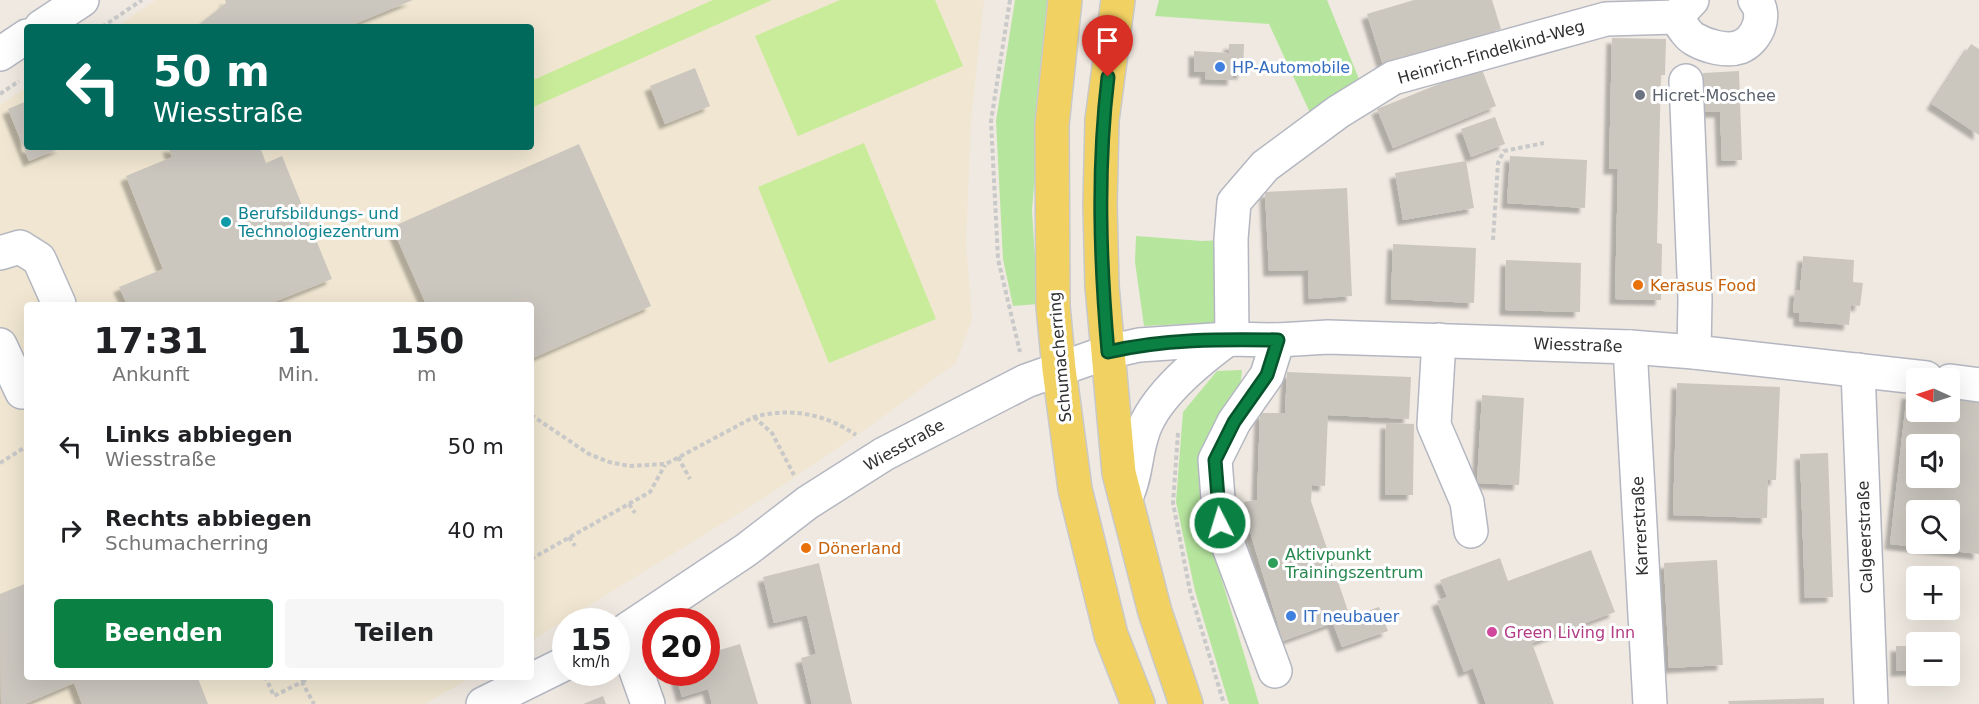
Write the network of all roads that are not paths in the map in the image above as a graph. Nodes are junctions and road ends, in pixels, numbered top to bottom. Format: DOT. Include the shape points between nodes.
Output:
graph roads {
  1 [pos="82,0"];
  2 [pos="1065,0"];
  3 [pos="1118,0"];
  4 [pos="1755,0"];
  5 [pos="1684,8"];
  6 [pos="46,24"];
  7 [pos="24,38"];
  8 [pos="0,54"];
  9 [pos="1686,81"];
  10 [pos="0,253"];
  11 [pos="58,302"];
  12 [pos="1230,339"];
  13 [pos="1278,340"];
  14 [pos="1439,340"];
  15 [pos="0,345"];
  16 [pos="1630,347"];
  17 [pos="1108,352"];
  18 [pos="1694,352"];
  19 [pos="1059,369"];
  20 [pos="1858,370"];
  21 [pos="1906,376"];
  22 [pos="1960,382"];
  23 [pos="1979,385"];
  24 [pos="22,392"];
  25 [pos="1126,497"];
  26 [pos="1471,531"];
  27 [pos="630,629"];
  28 [pos="630,660"];
  29 [pos="552,670"];
  30 [pos="1275,670"];
  31 [pos="534,679"];
  32 [pos="532,680"];
  33 [pos="483,704"];
  34 [pos="648,704"];
  35 [pos="1138,704"];
  36 [pos="1186,704"];
  37 [pos="1650,704"];
  38 [pos="1872,704"];
  1 -- 6 [label="street"];
  2 -- 19 [label="main road, Schumacherring" via="1052,125 1053,306"];
  3 -- 17 [label="main road" via="1102,120 1102,286"];
  4 -- 5 [label="street, Heinrich-Findelkind-Weg" via="1761,20 1754,37 1739,47 1716,48 1692,38"];
  5 -- 12 [label="street, Heinrich-Findelkind-Weg" via="1606,19 1393,78 1338,112 1265,166 1234,202"];
  7 -- 8 [label="street"];
  9 -- 18 [label="street"];
  10 -- 11 [label="street" via="20,247 39,258"];
  12 -- 13 [label="street, Wiesstraße"];
  12 -- 17 [label="street, Wiesstraße" via="1139,345"];
  12 -- 25 [label="street" via="1202,358 1159,401 1142,433"];
  13 -- 14 [label="street, Wiesstraße"];
  13 -- 30 [label="street" via="1267,375 1234,422 1215,460 1220,523"];
  14 -- 16 [label="street, Wiesstraße"];
  14 -- 26 [label="street" via="1434,425 1467,502"];
  15 -- 24 [label="street"];
  16 -- 18 [label="street, Wiesstraße"];
  16 -- 37 [label="street, Karrerstraße"];
  17 -- 19 [label="street, Wiesstraße"];
  17 -- 25 [label="main road" via="1119,473"];
  18 -- 20 [label="street, Wiesstraße"];
  19 -- 27 [label="street, Wiesstraße" via="1026,381 884,454 807,503"];
  19 -- 35 [label="main road, Schumacherring" via="1075,489 1111,634"];
  20 -- 21 [label="street, Wiesstraße"];
  20 -- 38 [label="street, Calgeerstraße"];
  22 -- 23 [label="street"];
  25 -- 36 [label="main road" via="1155,612"];
  28 -- 34 [label="street"];
  29 -- 31 [label="street"];
  32 -- 33 [label="street"];
}
